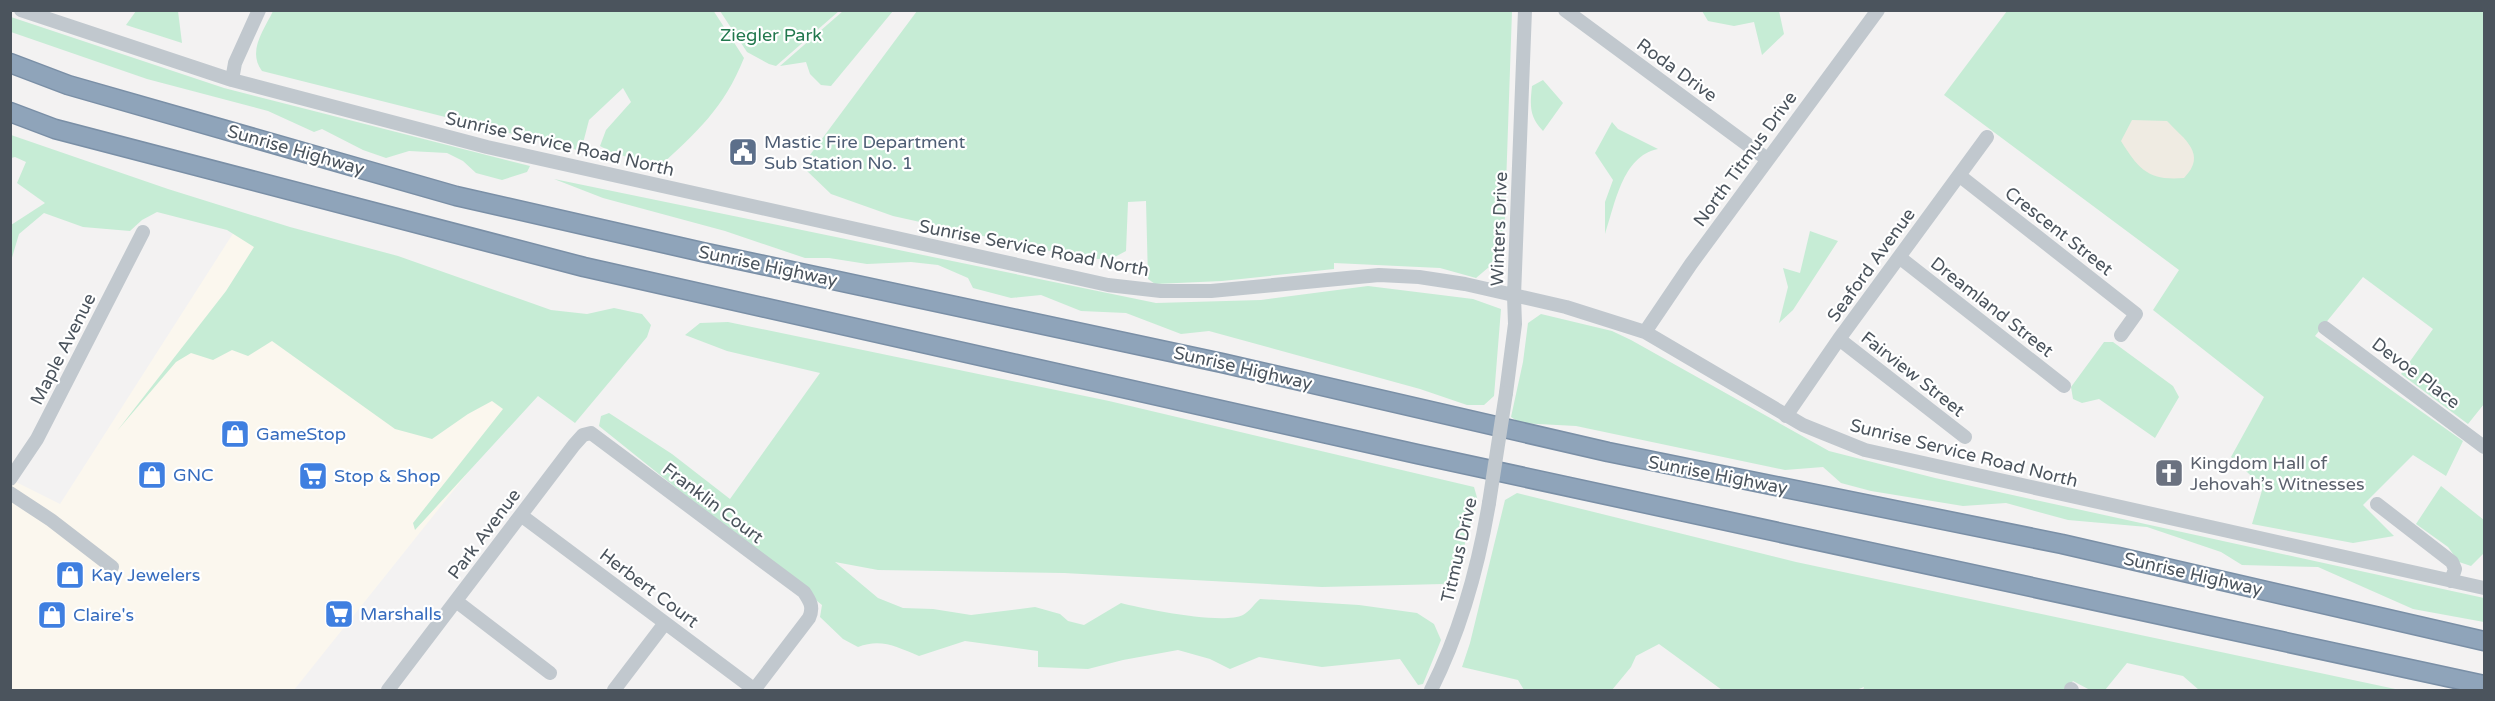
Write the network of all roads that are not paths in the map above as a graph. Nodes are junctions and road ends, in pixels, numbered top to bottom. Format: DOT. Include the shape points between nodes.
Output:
graph roads {
  1 [pos="21,10"];
  2 [pos="259,10"];
  3 [pos="1525,10"];
  4 [pos="1565,10"];
  5 [pos="1878,10"];
  6 [pos="10,63"];
  7 [pos="232,80"];
  8 [pos="10,112"];
  9 [pos="1987,137"];
  10 [pos="1767,159"];
  11 [pos="1959,176"];
  12 [pos="143,232"];
  13 [pos="1899,257"];
  14 [pos="1514,296"];
  15 [pos="2325,328"];
  16 [pos="1645,332"];
  17 [pos="2121,335"];
  18 [pos="1839,339"];
  19 [pos="2064,386"];
  20 [pos="1786,416"];
  21 [pos="591,433"];
  22 [pos="1965,438"];
  23 [pos="2484,447"];
  24 [pos="1497,448"];
  25 [pos="10,479"];
  26 [pos="10,493"];
  27 [pos="2377,504"];
  28 [pos="522,516"];
  29 [pos="112,567"];
  30 [pos="2451,581"];
  31 [pos="2484,588"];
  32 [pos="456,602"];
  33 [pos="665,623"];
  34 [pos="2484,641"];
  35 [pos="550,673"];
  36 [pos="2484,685"];
  37 [pos="389,690"];
  38 [pos="614,690"];
  39 [pos="754,690"];
  40 [pos="1431,690"];
  1 -- 7 [label="street, Sunrise Service Road North"];
  2 -- 7 [label="street" via="235,63"];
  3 -- 14 [label="street, Winters Drive"];
  4 -- 10 [label="street, Roda Drive"];
  5 -- 10 [label="street, North Titmus Drive"];
  6 -- 34 [label="highway, Sunrise Highway" via="68,85 456,196 1222,363 1608,453 2062,544"];
  7 -- 14 [label="street, Sunrise Service Road North" via="487,147 1108,285 1211,291 1400,275 1444,280"];
  8 -- 36 [label="highway" via="67,132 584,267 1405,451"];
  9 -- 11 [label="street, Seaford Avenue"];
  10 -- 16 [label="street, North Titmus Drive"];
  11 -- 13 [label="street, Seaford Avenue"];
  11 -- 17 [label="street, Crescent Street" via="2136,314"];
  12 -- 25 [label="street, Maple Avenue" via="37,439"];
  13 -- 18 [label="street, Seaford Avenue"];
  13 -- 19 [label="street, Dreamland Street"];
  14 -- 16 [label="street, Sunrise Service Road North" via="1566,307"];
  14 -- 24 [label="street, Winters Drive, bridge" via="1515,324"];
  15 -- 23 [label="street, Devoe Place"];
  16 -- 20 [label="street, Sunrise Service Road North"];
  18 -- 20 [label="street, Seaford Avenue"];
  18 -- 22 [label="street, Fairview Street"];
  20 -- 30 [label="street, Sunrise Service Road North" via="1837,441 1887,457"];
  21 -- 28 [label="street, Park Avenue" via="574,445"];
  21 -- 39 [label="street, Franklin Court" via="804,592 811,603 809,618"];
  24 -- 40 [label="street, Titmus Drive, bridge" via="1469,598"];
  26 -- 29 [label="street"];
  27 -- 30 [label="street" via="2451,562 2455,569"];
  28 -- 32 [label="street, Park Avenue"];
  28 -- 33 [label="street, Herbert Court"];
  30 -- 31 [label="street, Sunrise Service Road North"];
  32 -- 35 [label="street"];
  32 -- 37 [label="street, Park Avenue"];
  33 -- 38 [label="street"];
  33 -- 39 [label="street, Herbert Court"];
}
